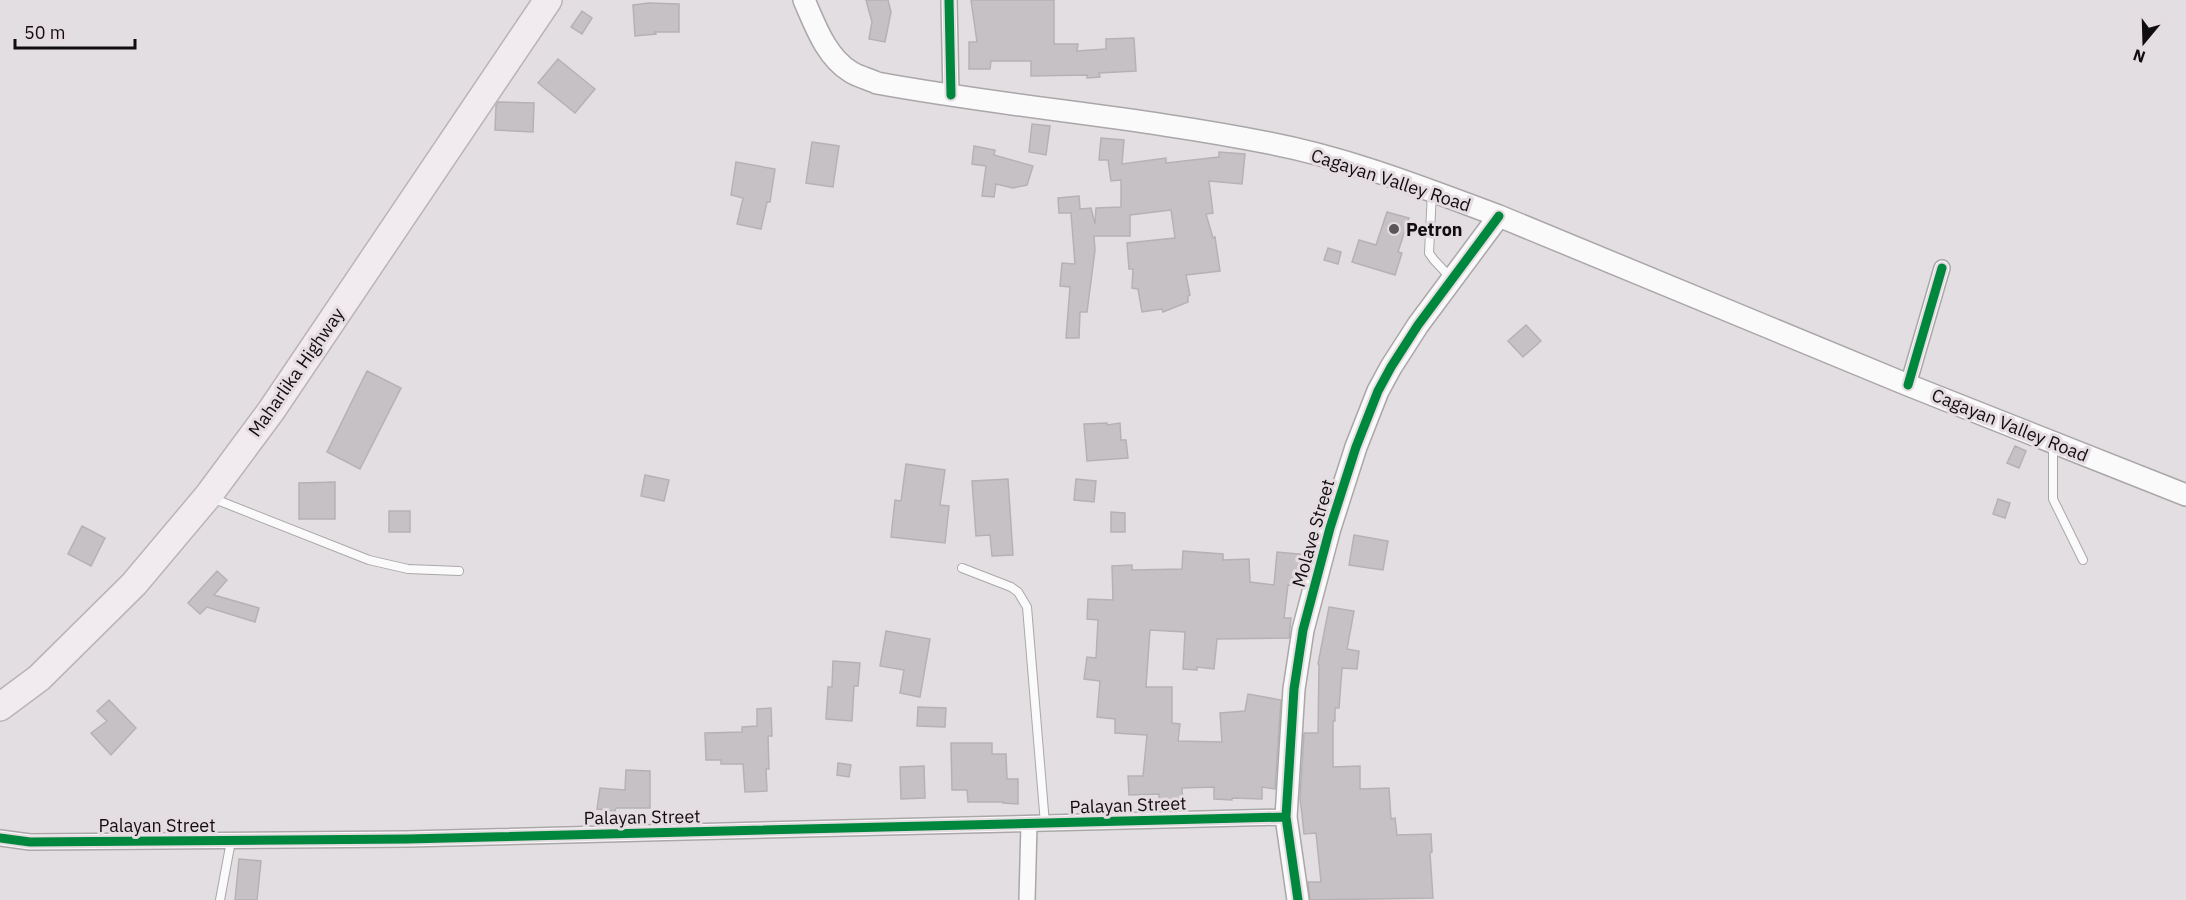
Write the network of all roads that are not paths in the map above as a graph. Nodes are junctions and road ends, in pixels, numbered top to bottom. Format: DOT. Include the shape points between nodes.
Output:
graph roads {
  1 [pos="548,0"];
  2 [pos="804,0"];
  3 [pos="949,0"];
  4 [pos="951,95"];
  5 [pos="1432,191"];
  6 [pos="1499,216"];
  7 [pos="1942,268"];
  8 [pos="1452,280"];
  9 [pos="1908,385"];
  10 [pos="2054,442"];
  11 [pos="2186,495"];
  12 [pos="208,496"];
  13 [pos="2084,560"];
  14 [pos="962,568"];
  15 [pos="459,571"];
  16 [pos="0,707"];
  17 [pos="1286,817"];
  18 [pos="1029,824"];
  19 [pos="1045,824"];
  20 [pos="0,838"];
  21 [pos="231,841"];
  22 [pos="220,900"];
  23 [pos="1027,900"];
  24 [pos="1298,900"];
  1 -- 12 [label="highway, Maharlika Highway" via="271,411"];
  2 -- 4 [label="main road, Cagayan Valley Road" via="824,42 850,71 878,83"];
  3 -- 4 [label="street"];
  4 -- 5 [label="main road, Cagayan Valley Road" via="1271,143"];
  5 -- 6 [label="main road, Cagayan Valley Road"];
  5 -- 8 [label="lane" via="1429,253"];
  6 -- 8 [label="main road, Molave Street"];
  6 -- 9 [label="main road, Cagayan Valley Road"];
  7 -- 9 [label="street"];
  8 -- 17 [label="main road, Molave Street" via="1418,325 1378,390 1330,528 1303,630 1294,689"];
  9 -- 10 [label="main road, Cagayan Valley Road"];
  10 -- 11 [label="main road, Cagayan Valley Road"];
  10 -- 13 [label="lane" via="2053,498"];
  12 -- 15 [label="lane" via="369,560 408,569"];
  12 -- 16 [label="highway, Maharlika Highway" via="126,591 39,678"];
  14 -- 19 [label="lane" via="1011,587 1027,607"];
  17 -- 19 [label="street, Palayan Street"];
  17 -- 24 [label="main road, Molave Street"];
  18 -- 19 [label="street, Palayan Street"];
  18 -- 21 [label="street, Palayan Street"];
  18 -- 23 [label="street"];
  20 -- 21 [label="street, Palayan Street" via="30,842"];
  21 -- 22 [label="lane"];
}
